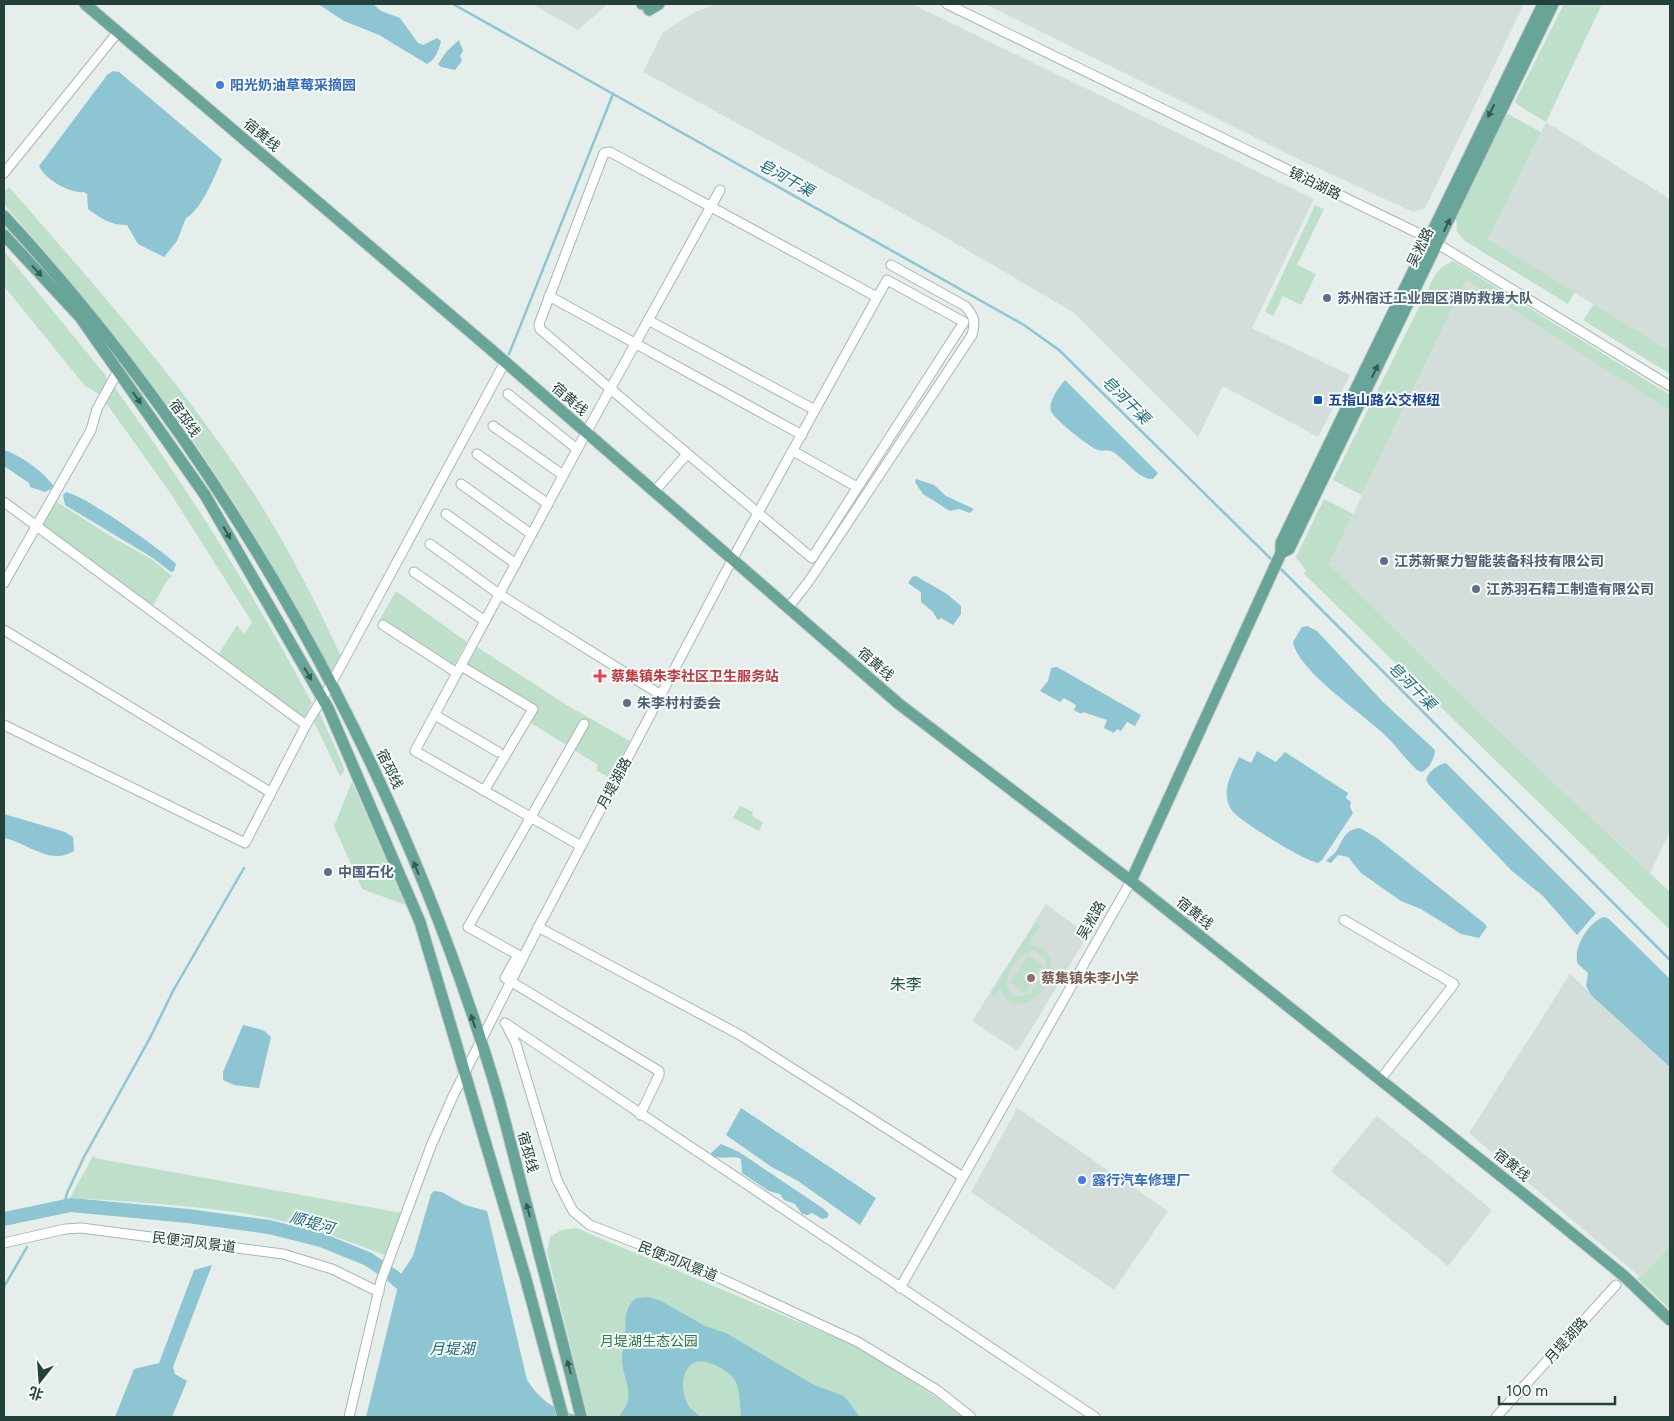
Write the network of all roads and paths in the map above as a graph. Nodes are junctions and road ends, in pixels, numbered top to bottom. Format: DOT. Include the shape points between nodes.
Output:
graph roads {
  1 [pos="84,4"];
  2 [pos="947,4"];
  3 [pos="1543,4"];
  4 [pos="1553,4"];
  5 [pos="118,32"];
  6 [pos="4,173"];
  7 [pos="720,190"];
  8 [pos="711,206"];
  9 [pos="4,216"];
  10 [pos="4,235"];
  11 [pos="1433,241"];
  12 [pos="892,265"];
  13 [pos="549,296"];
  14 [pos="877,298"];
  15 [pos="648,320"];
  16 [pos="635,344"];
  17 [pos="505,362"];
  18 [pos="118,371"];
  19 [pos="1670,386"];
  20 [pos="610,389"];
  21 [pos="508,394"];
  22 [pos="815,410"];
  23 [pos="493,426"];
  24 [pos="586,432"];
  25 [pos="802,435"];
  26 [pos="577,449"];
  27 [pos="793,451"];
  28 [pos="477,454"];
  29 [pos="687,454"];
  30 [pos="563,475"];
  31 [pos="461,484"];
  32 [pos="859,484"];
  33 [pos="871,486"];
  34 [pos="654,492"];
  35 [pos="4,502"];
  36 [pos="548,504"];
  37 [pos="758,513"];
  38 [pos="446,514"];
  39 [pos="37,525"];
  40 [pos="531,534"];
  41 [pos="430,544"];
  42 [pos="732,560"];
  43 [pos="516,564"];
  44 [pos="7,571"];
  45 [pos="414,572"];
  46 [pos="4,583"];
  47 [pos="499,594"];
  48 [pos="788,608"];
  49 [pos="485,621"];
  50 [pos="383,625"];
  51 [pos="4,630"];
  52 [pos="459,669"];
  53 [pos="331,684"];
  54 [pos="661,695"];
  55 [pos="322,698"];
  56 [pos="435,715"];
  57 [pos="584,724"];
  58 [pos="4,725"];
  59 [pos="306,725"];
  60 [pos="498,752"];
  61 [pos="484,791"];
  62 [pos="270,792"];
  63 [pos="530,817"];
  64 [pos="580,846"];
  65 [pos="1131,881"];
  66 [pos="1344,920"];
  67 [pos="538,927"];
  68 [pos="511,982"];
  69 [pos="498,1008"];
  70 [pos="505,1023"];
  71 [pos="481,1043"];
  72 [pos="465,1073"];
  73 [pos="1380,1080"];
  74 [pos="640,1115"];
  75 [pos="963,1177"];
  76 [pos="4,1243"];
  77 [pos="1616,1285"];
  78 [pos="900,1288"];
  79 [pos="379,1292"];
  80 [pos="1670,1320"];
  81 [pos="581,1416"];
  82 [pos="350,1417"];
  83 [pos="563,1417"];
  84 [pos="971,1417"];
  85 [pos="1095,1417"];
  86 [pos="1496,1417"];
  1 -- 5 [label="main road, 宿黄线"];
  2 -- 11 [label="street, 镜泊湖路"];
  3 -- 11 [label="main road, 吴淞路, one-way"];
  11 -- 4 [label="main road, 吴淞路, one-way"];
  5 -- 6 [label="street"];
  5 -- 17 [label="main road, 宿黄线"];
  7 -- 8 [label="street"];
  8 -- 13 [label="street" via="607,151"];
  8 -- 14 [label="street"];
  8 -- 15 [label="street"];
  9 -- 53 [label="main road, 宿邳线" via="74,296 161,410 239,522"];
  10 -- 18 [label="main road, 宿邳线, one-way" via="80,317"];
  11 -- 19 [label="street, 镜泊湖路"];
  11 -- 65 [label="main road, 吴淞路" via="1281,543 1281,553"];
  12 -- 33 [label="street" via="965,306 975,322 972,334"];
  13 -- 16 [label="street"];
  13 -- 20 [label="street" via="540,329"];
  14 -- 22 [label="street, 月堤湖路"];
  14 -- 32 [label="street, 月堤湖路" via="886,280 964,322"];
  15 -- 16 [label="street"];
  15 -- 22 [label="street"];
  16 -- 20 [label="street"];
  16 -- 25 [label="street"];
  17 -- 24 [label="main road, 宿黄线"];
  17 -- 53 [label="street"];
  18 -- 39 [label="street" via="97,409 91,430"];
  18 -- 55 [label="main road, 宿邳线, one-way" via="205,494"];
  20 -- 24 [label="street"];
  20 -- 29 [label="street"];
  21 -- 26 [label="street"];
  22 -- 25 [label="street, 月堤湖路"];
  23 -- 30 [label="street"];
  24 -- 26 [label="street"];
  24 -- 34 [label="main road, 宿黄线"];
  25 -- 27 [label="street, 月堤湖路"];
  26 -- 30 [label="street"];
  27 -- 32 [label="street"];
  27 -- 37 [label="street, 月堤湖路"];
  28 -- 36 [label="street"];
  29 -- 34 [label="street"];
  29 -- 37 [label="street"];
  30 -- 36 [label="street"];
  31 -- 40 [label="street"];
  32 -- 33 [label="street"];
  32 -- 37 [label="street" via="812,558"];
  33 -- 48 [label="street"];
  34 -- 42 [label="main road, 宿黄线"];
  35 -- 39 [label="street"];
  36 -- 40 [label="street"];
  37 -- 42 [label="street, 月堤湖路"];
  38 -- 43 [label="street"];
  39 -- 44 [label="street"];
  39 -- 59 [label="street"];
  40 -- 43 [label="street"];
  41 -- 47 [label="street"];
  42 -- 48 [label="main road, 宿黄线"];
  42 -- 54 [label="street, 月堤湖路"];
  43 -- 47 [label="street"];
  44 -- 46 [label="street"];
  45 -- 49 [label="street"];
  47 -- 49 [label="street"];
  47 -- 54 [label="street"];
  48 -- 65 [label="main road, 宿黄线" via="905,708"];
  49 -- 52 [label="street"];
  50 -- 52 [label="street"];
  51 -- 62 [label="street"];
  52 -- 56 [label="street"];
  52 -- 61 [label="street" via="533,709"];
  53 -- 55 [label="street"];
  71 -- 53 [label="main road, 宿邳线, one-way" via="395,814"];
  54 -- 64 [label="street, 月堤湖路"];
  55 -- 59 [label="street"];
  55 -- 72 [label="main road, 宿邳线" via="420,922"];
  56 -- 60 [label="street"];
  56 -- 61 [label="street" via="415,751"];
  57 -- 63 [label="street"];
  58 -- 62 [label="street" via="245,843"];
  59 -- 62 [label="street"];
  61 -- 63 [label="street"];
  63 -- 64 [label="street"];
  63 -- 68 [label="street" via="468,927 518,955 505,978"];
  64 -- 67 [label="street, 月堤湖路"];
  65 -- 73 [label="main road, 宿黄线"];
  65 -- 75 [label="street, 吴淞路"];
  66 -- 73 [label="street" via="1454,984"];
  67 -- 68 [label="street, 月堤湖路"];
  67 -- 75 [label="street" via="740,1035"];
  68 -- 69 [label="street, 月堤湖路"];
  68 -- 74 [label="street" via="659,1070 660,1075"];
  69 -- 70 [label="street, 民便河风景道"];
  69 -- 71 [label="street, 月堤湖路"];
  70 -- 74 [label="street"];
  70 -- 84 [label="street, 民便河风景道" via="516,1044 557,1180 573,1211 590,1225 687,1263 858,1342 937,1390"];
  71 -- 72 [label="street, 月堤湖路"];
  81 -- 71 [label="main road, 宿邳线, one-way"];
  72 -- 79 [label="street, 月堤湖路" via="431,1146"];
  72 -- 83 [label="main road, 宿邳线"];
  73 -- 80 [label="main road, 宿黄线" via="1614,1267"];
  74 -- 78 [label="street"];
  75 -- 78 [label="street, 吴淞路"];
  76 -- 79 [label="street, 民便河风景道" via="81,1228 283,1254 332,1269"];
  77 -- 86 [label="street, 月堤湖路"];
  78 -- 85 [label="street"];
  79 -- 82 [label="street, 月堤湖路"];
}
